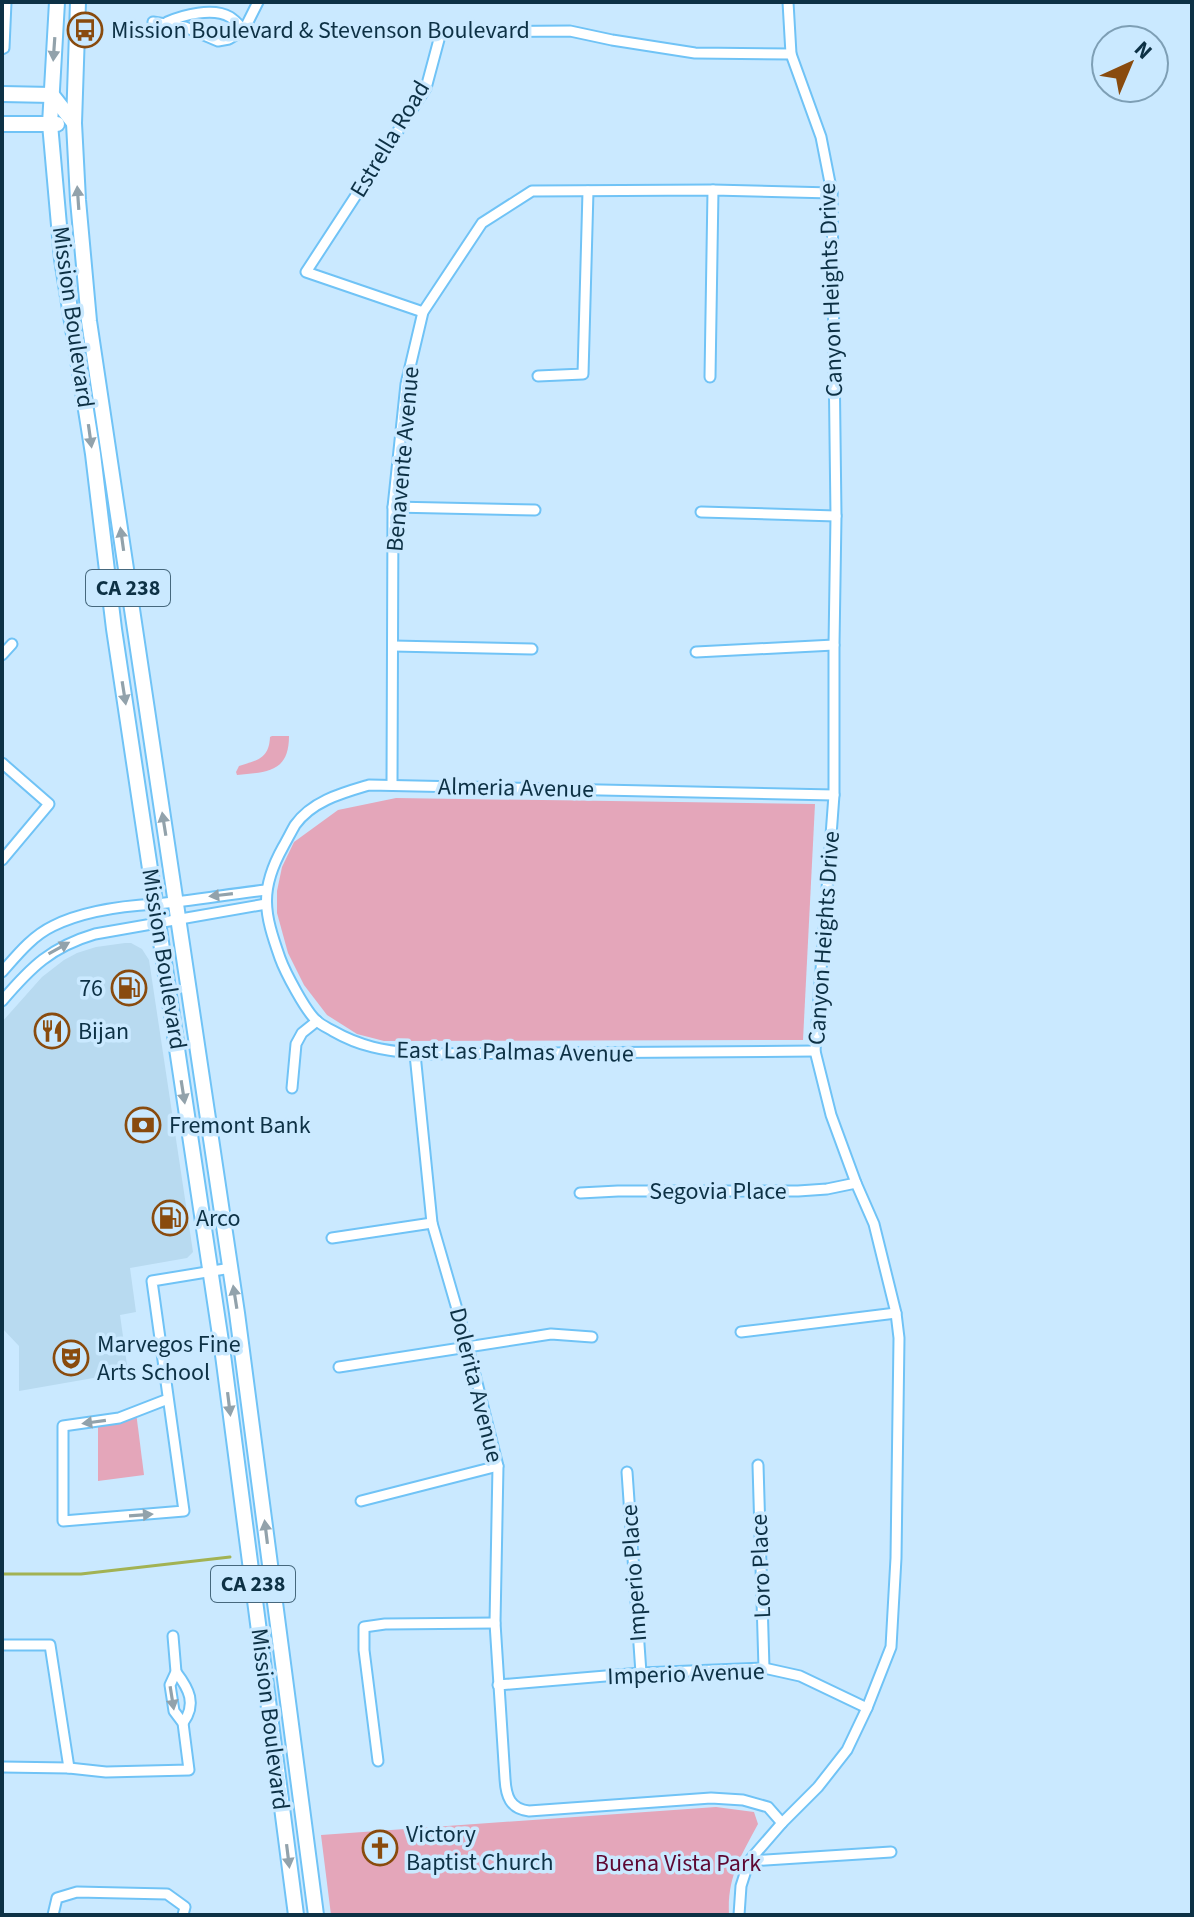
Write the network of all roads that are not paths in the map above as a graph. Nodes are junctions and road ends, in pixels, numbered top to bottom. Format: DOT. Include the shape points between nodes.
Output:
graph roads {
  1 [pos="6,2"];
  2 [pos="57,2"];
  3 [pos="78,2"];
  4 [pos="258,2"];
  5 [pos="788,2"];
  6 [pos="153,22"];
  7 [pos="164,23"];
  8 [pos="244,30"];
  9 [pos="3,49"];
  10 [pos="791,54"];
  11 [pos="52,95"];
  12 [pos="7,96"];
  13 [pos="74,123"];
  14 [pos="2,124"];
  15 [pos="50,124"];
  16 [pos="713,190"];
  17 [pos="588,191"];
  18 [pos="832,193"];
  19 [pos="423,312"];
  20 [pos="538,376"];
  21 [pos="710,377"];
  22 [pos="393,507"];
  23 [pos="535,510"];
  24 [pos="701,512"];
  25 [pos="836,516"];
  26 [pos="12,644"];
  27 [pos="834,645"];
  28 [pos="393,646"];
  29 [pos="532,649"];
  30 [pos="696,652"];
  31 [pos="2,655"];
  32 [pos="2,763"];
  33 [pos="392,785"];
  34 [pos="834,795"];
  35 [pos="2,860"];
  36 [pos="266,890"];
  37 [pos="176,901"];
  38 [pos="156,904"];
  39 [pos="266,904"];
  40 [pos="178,919"];
  41 [pos="158,923"];
  42 [pos="2,972"];
  43 [pos="2,1001"];
  44 [pos="317,1021"];
  45 [pos="815,1051"];
  46 [pos="415,1054"];
  47 [pos="292,1088"];
  48 [pos="856,1183"];
  49 [pos="580,1193"];
  50 [pos="432,1223"];
  51 [pos="332,1238"];
  52 [pos="231,1268"];
  53 [pos="211,1271"];
  54 [pos="896,1313"];
  55 [pos="741,1332"];
  56 [pos="592,1337"];
  57 [pos="468,1347"];
  58 [pos="339,1367"];
  59 [pos="168,1399"];
  60 [pos="758,1465"];
  61 [pos="498,1466"];
  62 [pos="627,1472"];
  63 [pos="361,1501"];
  64 [pos="495,1623"];
  65 [pos="173,1636"];
  66 [pos="2,1645"];
  67 [pos="764,1668"];
  68 [pos="176,1672"];
  69 [pos="641,1673"];
  70 [pos="498,1685"];
  71 [pos="867,1708"];
  72 [pos="183,1723"];
  73 [pos="378,1761"];
  74 [pos="2,1767"];
  75 [pos="69,1768"];
  76 [pos="782,1823"];
  77 [pos="891,1852"];
  78 [pos="749,1861"];
  79 [pos="184,1911"];
  80 [pos="53,1915"];
  81 [pos="296,1915"];
  82 [pos="316,1915"];
  83 [pos="739,1915"];
  1 -- 9 [label="street"];
  2 -- 11 [label="main road, Mission Boulevard / CA 238, one-way"];
  3 -- 13 [label="main road, Mission Boulevard / CA 238"];
  4 -- 8 [label="street"];
  5 -- 10 [label="street, Canyon Heights Drive"];
  6 -- 7 [label="street"];
  7 -- 8 [label="street" via="218,41"];
  7 -- 8 [label="street" via="218,13"];
  10 -- 18 [label="street, Canyon Heights Drive" via="821,137"];
  10 -- 19 [label="street, Estrella Road" via="695,53 570,31 441,32 426,88 306,272"];
  11 -- 12 [label="main road"];
  11 -- 13 [label="main road"];
  11 -- 15 [label="main road, Mission Boulevard / CA 238"];
  13 -- 15 [label="main road"];
  37 -- 13 [label="main road, Mission Boulevard / CA 238, one-way" via="91,331"];
  14 -- 15 [label="main road"];
  15 -- 38 [label="main road, Mission Boulevard / CA 238, one-way" via="62,259"];
  16 -- 17 [label="street, Benavente Avenue"];
  16 -- 18 [label="street, Benavente Avenue"];
  16 -- 21 [label="street"];
  17 -- 19 [label="street, Benavente Avenue" via="532,191 482,223"];
  17 -- 20 [label="street" via="583,374"];
  18 -- 25 [label="street, Canyon Heights Drive"];
  19 -- 22 [label="street, Benavente Avenue" via="406,384"];
  22 -- 23 [label="street"];
  22 -- 28 [label="street, Benavente Avenue"];
  24 -- 25 [label="street"];
  25 -- 27 [label="street, Canyon Heights Drive"];
  26 -- 31 [label="street"];
  27 -- 30 [label="street"];
  27 -- 34 [label="street, Canyon Heights Drive"];
  28 -- 29 [label="street"];
  28 -- 33 [label="street, Benavente Avenue"];
  32 -- 35 [label="street" via="49,804"];
  33 -- 34 [label="street, Almeria Avenue"];
  33 -- 36 [label="street, Almeria Avenue" via="338,794 307,812 281,850"];
  34 -- 45 [label="street, Canyon Heights Drive"];
  36 -- 37 [label="street, one-way"];
  36 -- 39 [label="street, Almeria Avenue"];
  37 -- 38 [label="street"];
  37 -- 40 [label="main road, Mission Boulevard / CA 238"];
  38 -- 41 [label="main road, Mission Boulevard / CA 238"];
  38 -- 42 [label="street" via="95,912 53,926"];
  39 -- 40 [label="street"];
  39 -- 44 [label="street, East Las Palmas Avenue" via="283,965"];
  40 -- 41 [label="street"];
  40 -- 52 [label="main road, Mission Boulevard / CA 238"];
  43 -- 41 [label="street, one-way" via="58,948 95,934"];
  41 -- 53 [label="main road, Mission Boulevard / CA 238, one-way"];
  44 -- 46 [label="street, East Las Palmas Avenue" via="373,1048"];
  44 -- 47 [label="street" via="296,1044"];
  45 -- 46 [label="street, East Las Palmas Avenue"];
  45 -- 48 [label="street, Canyon Heights Drive"];
  46 -- 50 [label="street, Dolerita Avenue"];
  48 -- 49 [label="street, Segovia Place" via="798,1191"];
  48 -- 54 [label="street, Canyon Heights Drive" via="874,1224"];
  50 -- 51 [label="street"];
  50 -- 57 [label="street, Dolerita Avenue"];
  52 -- 53 [label="street"];
  82 -- 52 [label="main road, Mission Boulevard / CA 238, one-way"];
  53 -- 59 [label="street" via="152,1281"];
  53 -- 81 [label="main road, Mission Boulevard / CA 238, one-way"];
  54 -- 55 [label="street"];
  54 -- 71 [label="street, Canyon Heights Drive" via="891,1647"];
  56 -- 57 [label="street" via="551,1334"];
  57 -- 58 [label="street"];
  57 -- 61 [label="street, Dolerita Avenue"];
  59 -- 59 [label="street, one-way" via="119,1418 63,1426 63,1521 184,1511"];
  60 -- 67 [label="street, Loro Place"];
  61 -- 63 [label="street"];
  61 -- 64 [label="street, Dolerita Avenue"];
  62 -- 69 [label="street, Imperio Place"];
  64 -- 70 [label="street, Dolerita Avenue"];
  64 -- 73 [label="street" via="364,1627"];
  65 -- 68 [label="street"];
  66 -- 75 [label="street" via="50,1645"];
  67 -- 69 [label="street, Imperio Avenue"];
  67 -- 71 [label="street, Imperio Avenue" via="800,1676"];
  68 -- 72 [label="street, one-way" via="170,1685 174,1711"];
  68 -- 72 [label="street" via="191,1701"];
  69 -- 70 [label="street, Imperio Avenue"];
  70 -- 76 [label="street, Dolerita Avenue" via="506,1788 519,1809 711,1798 768,1807"];
  71 -- 76 [label="street, Canyon Heights Drive" via="847,1750"];
  72 -- 75 [label="street" via="189,1770"];
  74 -- 75 [label="street"];
  76 -- 78 [label="street, Canyon Heights Drive"];
  77 -- 78 [label="street"];
  78 -- 83 [label="street, Canyon Heights Drive"];
  79 -- 80 [label="street" via="167,1894 77,1892 57,1898"];
}
